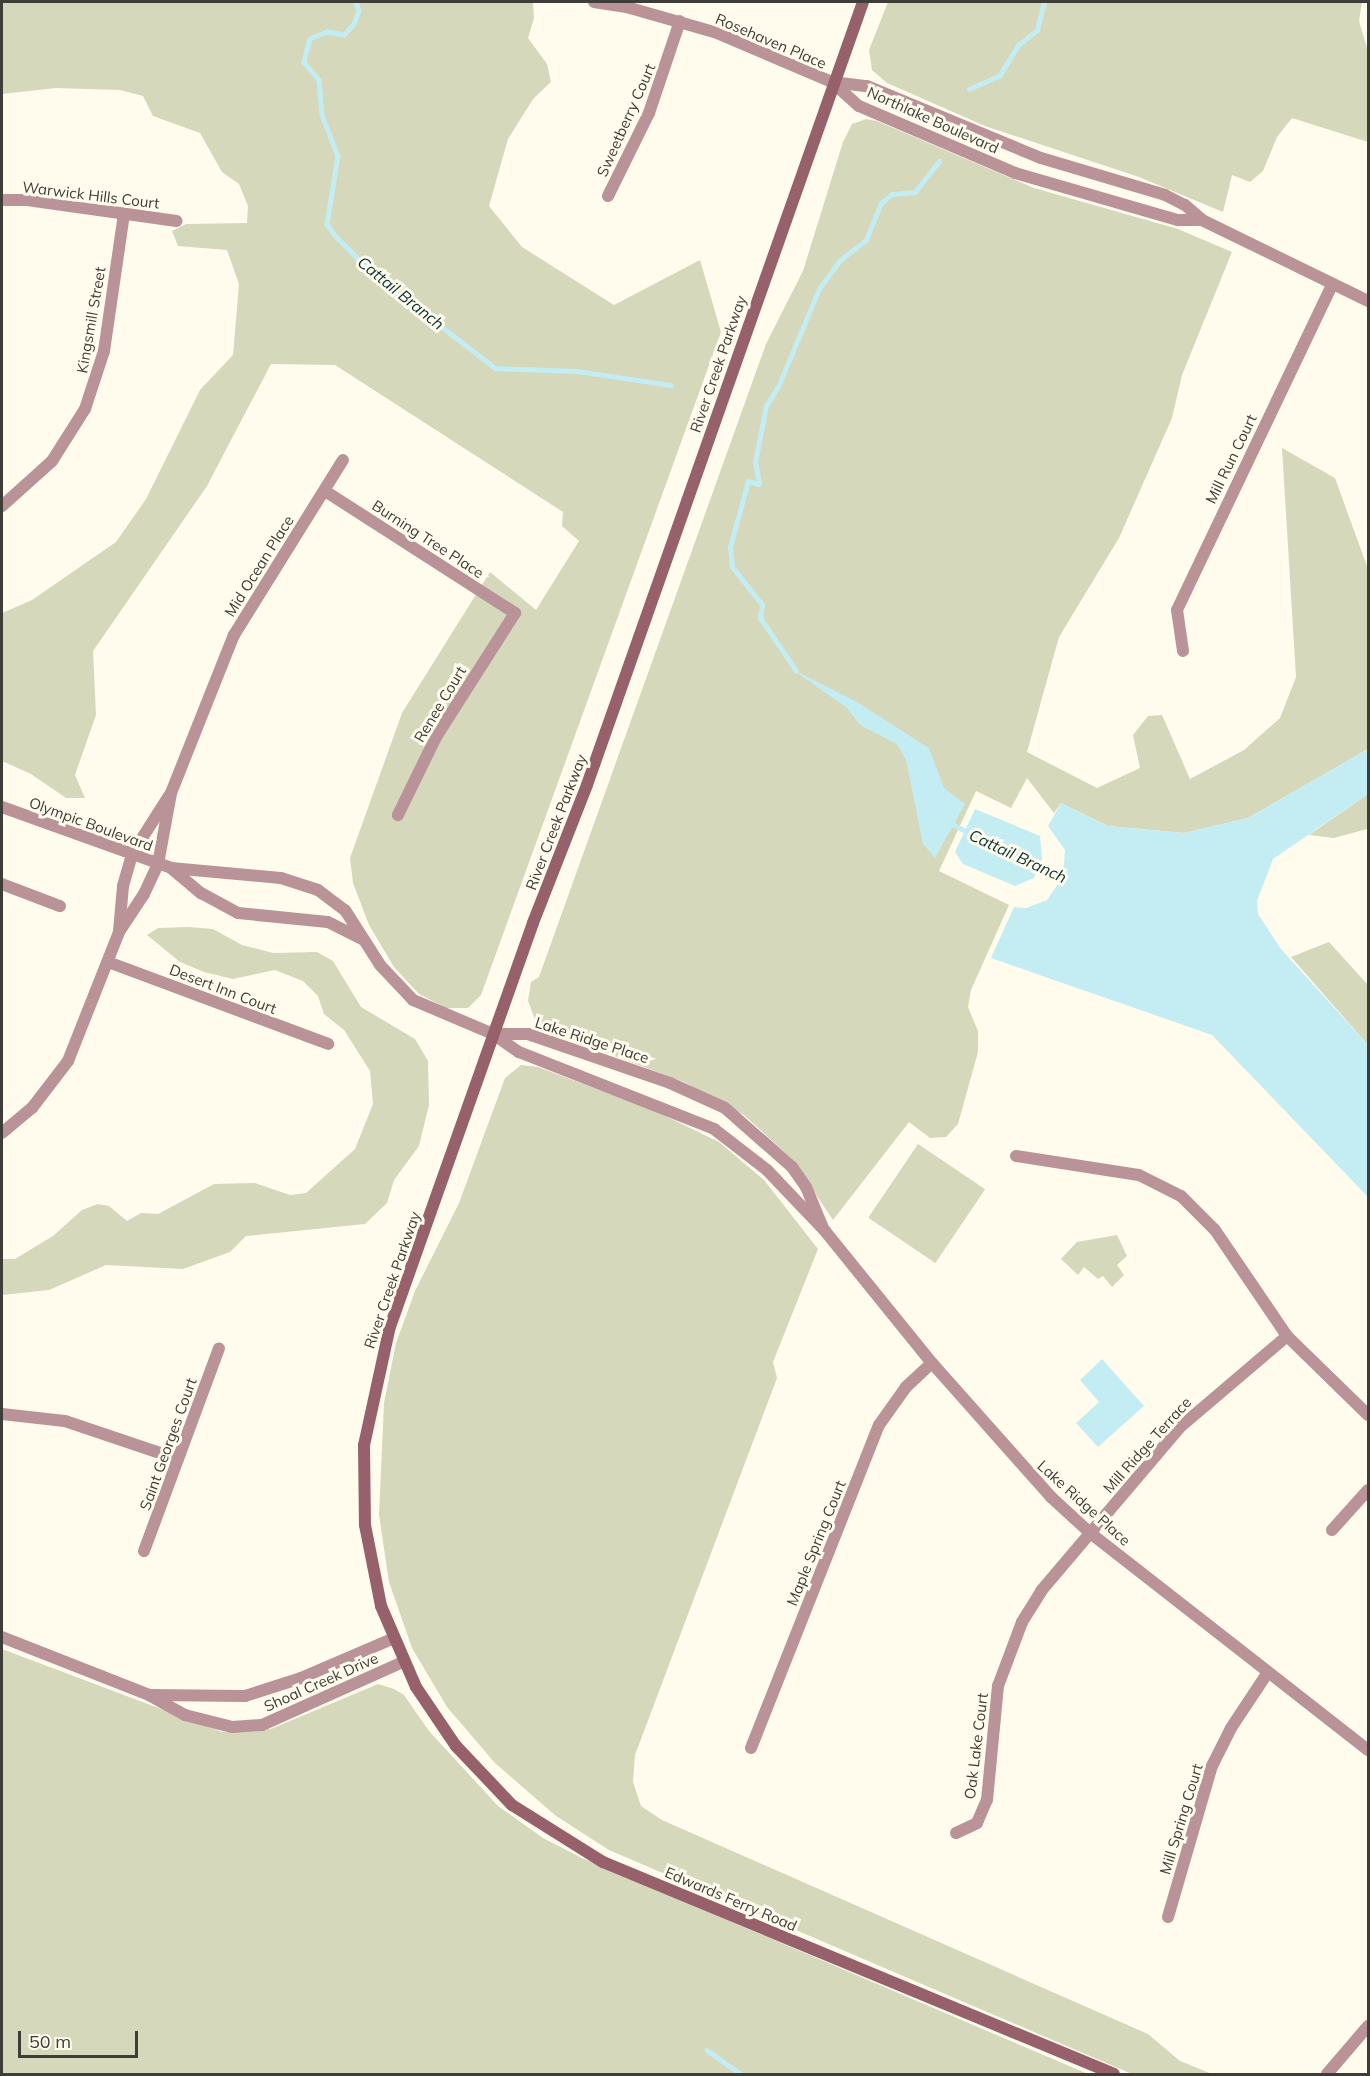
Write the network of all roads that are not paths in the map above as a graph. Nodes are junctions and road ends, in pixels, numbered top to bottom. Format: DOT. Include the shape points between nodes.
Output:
graph roads {
  1 [pos="594,2"];
  2 [pos="862,2"];
  3 [pos="680,21"];
  4 [pos="832,82"];
  5 [pos="608,196"];
  6 [pos="2,200"];
  7 [pos="124,213"];
  8 [pos="1202,220"];
  9 [pos="177,221"];
  10 [pos="1332,285"];
  11 [pos="1368,301"];
  12 [pos="343,460"];
  13 [pos="325,491"];
  14 [pos="2,506"];
  15 [pos="515,613"];
  16 [pos="1183,651"];
  17 [pos="171,794"];
  18 [pos="2,807"];
  19 [pos="398,815"];
  20 [pos="132,855"];
  21 [pos="158,864"];
  22 [pos="171,868"];
  23 [pos="2,884"];
  24 [pos="60,906"];
  25 [pos="119,932"];
  26 [pos="364,941"];
  27 [pos="108,962"];
  28 [pos="493,1034"];
  29 [pos="328,1044"];
  30 [pos="2,1133"];
  31 [pos="1016,1156"];
  32 [pos="825,1231"];
  33 [pos="1287,1336"];
  34 [pos="219,1348"];
  35 [pos="932,1363"];
  36 [pos="2,1414"];
  37 [pos="1368,1415"];
  38 [pos="178,1459"];
  39 [pos="1368,1490"];
  40 [pos="1332,1530"];
  41 [pos="1089,1532"];
  42 [pos="144,1551"];
  43 [pos="2,1637"];
  44 [pos="392,1639"];
  45 [pos="403,1662"];
  46 [pos="1268,1672"];
  47 [pos="149,1695"];
  48 [pos="751,1748"];
  49 [pos="1368,1750"];
  50 [pos="956,1833"];
  51 [pos="1167,1917"];
  52 [pos="1368,2026"];
  53 [pos="1114,2074"];
  54 [pos="1327,2074"];
  1 -- 3 [label="street, Rosehaven Place"];
  2 -- 4 [label="main road, River Creek Parkway"];
  3 -- 4 [label="street, Rosehaven Place"];
  3 -- 5 [label="street, Sweetberry Court" via="649,113"];
  4 -- 8 [label="street, Northlake Boulevard" via="867,86 1041,158 1165,195"];
  4 -- 8 [label="street, Northlake Boulevard" via="859,106 1015,173 1178,220"];
  4 -- 28 [label="main road, River Creek Parkway" via="645,623"];
  6 -- 7 [label="street, Warwick Hills Court"];
  7 -- 9 [label="street, Warwick Hills Court"];
  7 -- 14 [label="street, Kingsmill Street" via="104,351 85,409 52,461"];
  8 -- 10 [label="street, Northlake Boulevard"];
  10 -- 11 [label="street, Northlake Boulevard"];
  10 -- 16 [label="street, Mill Run Court" via="1177,610"];
  12 -- 13 [label="street, Mid Ocean Place"];
  13 -- 15 [label="street, Burning Tree Place"];
  13 -- 17 [label="street, Mid Ocean Place" via="234,635"];
  15 -- 19 [label="street, Renee Court" via="436,737"];
  17 -- 20 [label="street, Mid Ocean Place"];
  17 -- 21 [label="street, Mid Ocean Place"];
  18 -- 20 [label="street, Olympic Boulevard"];
  20 -- 21 [label="street, Olympic Boulevard"];
  20 -- 25 [label="street, Mid Ocean Place" via="123,886"];
  21 -- 22 [label="street, Olympic Boulevard"];
  21 -- 25 [label="street, Mid Ocean Place"];
  22 -- 26 [label="street, Olympic Boulevard" via="207,897 238,913 328,922"];
  22 -- 26 [label="street, Olympic Boulevard" via="300,883 345,910"];
  23 -- 24 [label="street"];
  25 -- 27 [label="street, Mid Ocean Place"];
  26 -- 28 [label="street, Olympic Boulevard" via="380,965 413,1000"];
  27 -- 29 [label="street, Desert Inn Court"];
  27 -- 30 [label="street, Mid Ocean Place" via="68,1061 32,1108"];
  28 -- 32 [label="street, Lake Ridge Place" via="519,1052 714,1129 767,1170"];
  28 -- 32 [label="street, Lake Ridge Place" via="528,1034 670,1083 725,1108 792,1167 813,1200"];
  28 -- 44 [label="main road, River Creek Parkway" via="390,1326 369,1406 364,1525"];
  31 -- 33 [label="street" via="1139,1175 1181,1196 1215,1230"];
  32 -- 35 [label="street, Lake Ridge Place"];
  33 -- 37 [label="street"];
  33 -- 41 [label="street, Mill Ridge Terrace" via="1179,1428"];
  34 -- 38 [label="street, Saint Georges Court"];
  35 -- 41 [label="street, Lake Ridge Place" via="1012,1456"];
  35 -- 48 [label="street, Maple Spring Court" via="906,1387 879,1425"];
  36 -- 38 [label="street" via="65,1421"];
  38 -- 42 [label="street, Saint Georges Court"];
  39 -- 40 [label="street"];
  41 -- 46 [label="street, Lake Ridge Place"];
  41 -- 50 [label="street, Oak Lake Court" via="1041,1591 1018,1632 998,1686 987,1800 977,1823"];
  43 -- 47 [label="street, Shoal Creek Drive"];
  44 -- 45 [label="main road, River Creek Parkway"];
  44 -- 47 [label="street, Shoal Creek Drive" via="302,1678 244,1696"];
  45 -- 47 [label="street, Shoal Creek Drive" via="262,1725 213,1724"];
  45 -- 53 [label="main road, Edwards Ferry Road" via="437,1720 481,1774 512,1805 564,1841 603,1862"];
  46 -- 49 [label="street, Lake Ridge Place"];
  46 -- 51 [label="street, Mill Spring Court" via="1231,1728 1212,1766"];
  52 -- 54 [label="street"];
}
